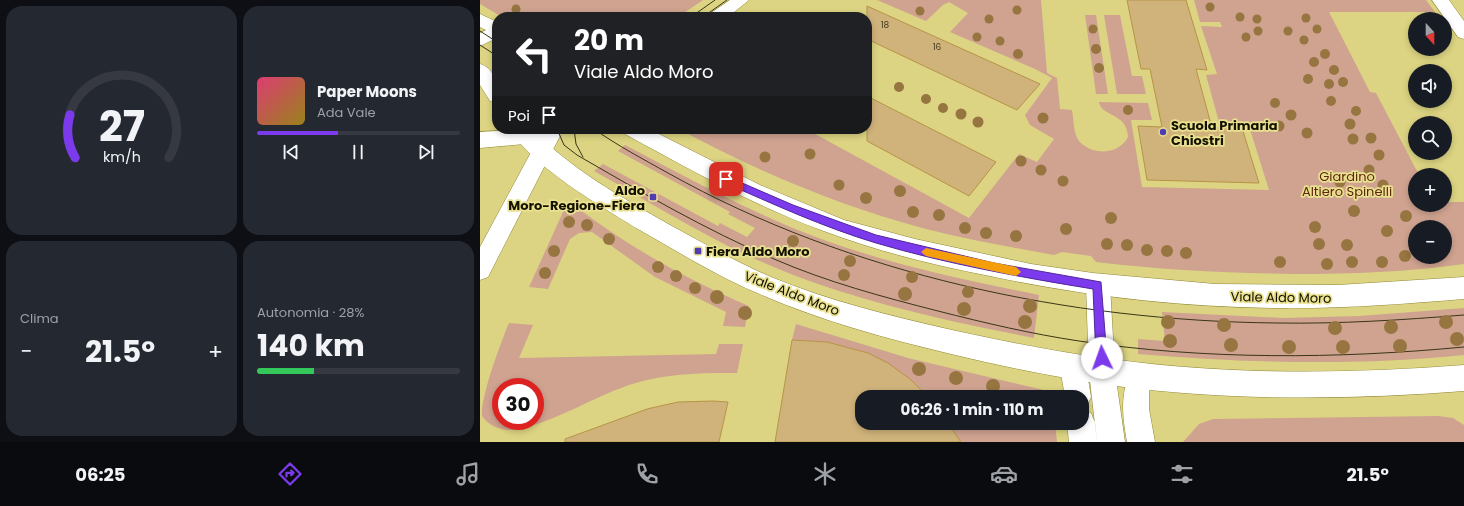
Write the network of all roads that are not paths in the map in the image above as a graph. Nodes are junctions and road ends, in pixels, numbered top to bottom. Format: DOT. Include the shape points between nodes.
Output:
graph roads {
  1 [pos="741,0"];
  2 [pos="1440,0"];
  3 [pos="725,12"];
  4 [pos="480,19"];
  5 [pos="492,27"];
  6 [pos="492,33"];
  7 [pos="1464,33"];
  8 [pos="480,40"];
  9 [pos="480,70"];
  10 [pos="492,88"];
  11 [pos="642,134"];
  12 [pos="540,136"];
  13 [pos="480,140"];
  14 [pos="480,270"];
  15 [pos="1098,286"];
  16 [pos="1464,288"];
  17 [pos="1073,367"];
  18 [pos="1102,372"];
  19 [pos="1140,376"];
  20 [pos="1464,378"];
  21 [pos="1077,390"];
  22 [pos="1082,430"];
  23 [pos="1083,442"];
  24 [pos="1112,442"];
  25 [pos="1141,442"];
  1 -- 3 [label="main road"];
  2 -- 7 [label="main road"];
  4 -- 5 [label="main road"];
  6 -- 8 [label="main road"];
  9 -- 10 [label="main road"];
  11 -- 15 [label="main road, Viale Aldo Moro" via="748,190 829,223 931,254"];
  12 -- 13 [label="main road"];
  12 -- 14 [label="main road"];
  12 -- 17 [label="main road, Viale Aldo Moro" via="571,177 738,273 837,311 914,333"];
  15 -- 16 [label="main road, Viale Aldo Moro" via="1179,294 1278,298 1351,297"];
  15 -- 18 [label="main road"];
  17 -- 18 [label="main road, Viale Aldo Moro"];
  17 -- 21 [label="main road"];
  18 -- 19 [label="main road, Viale Aldo Moro"];
  18 -- 24 [label="main road"];
  19 -- 20 [label="main road, Viale Aldo Moro" via="1304,385 1384,384"];
  19 -- 25 [label="main road" via="1135,404"];
  22 -- 23 [label="main road"];
}
